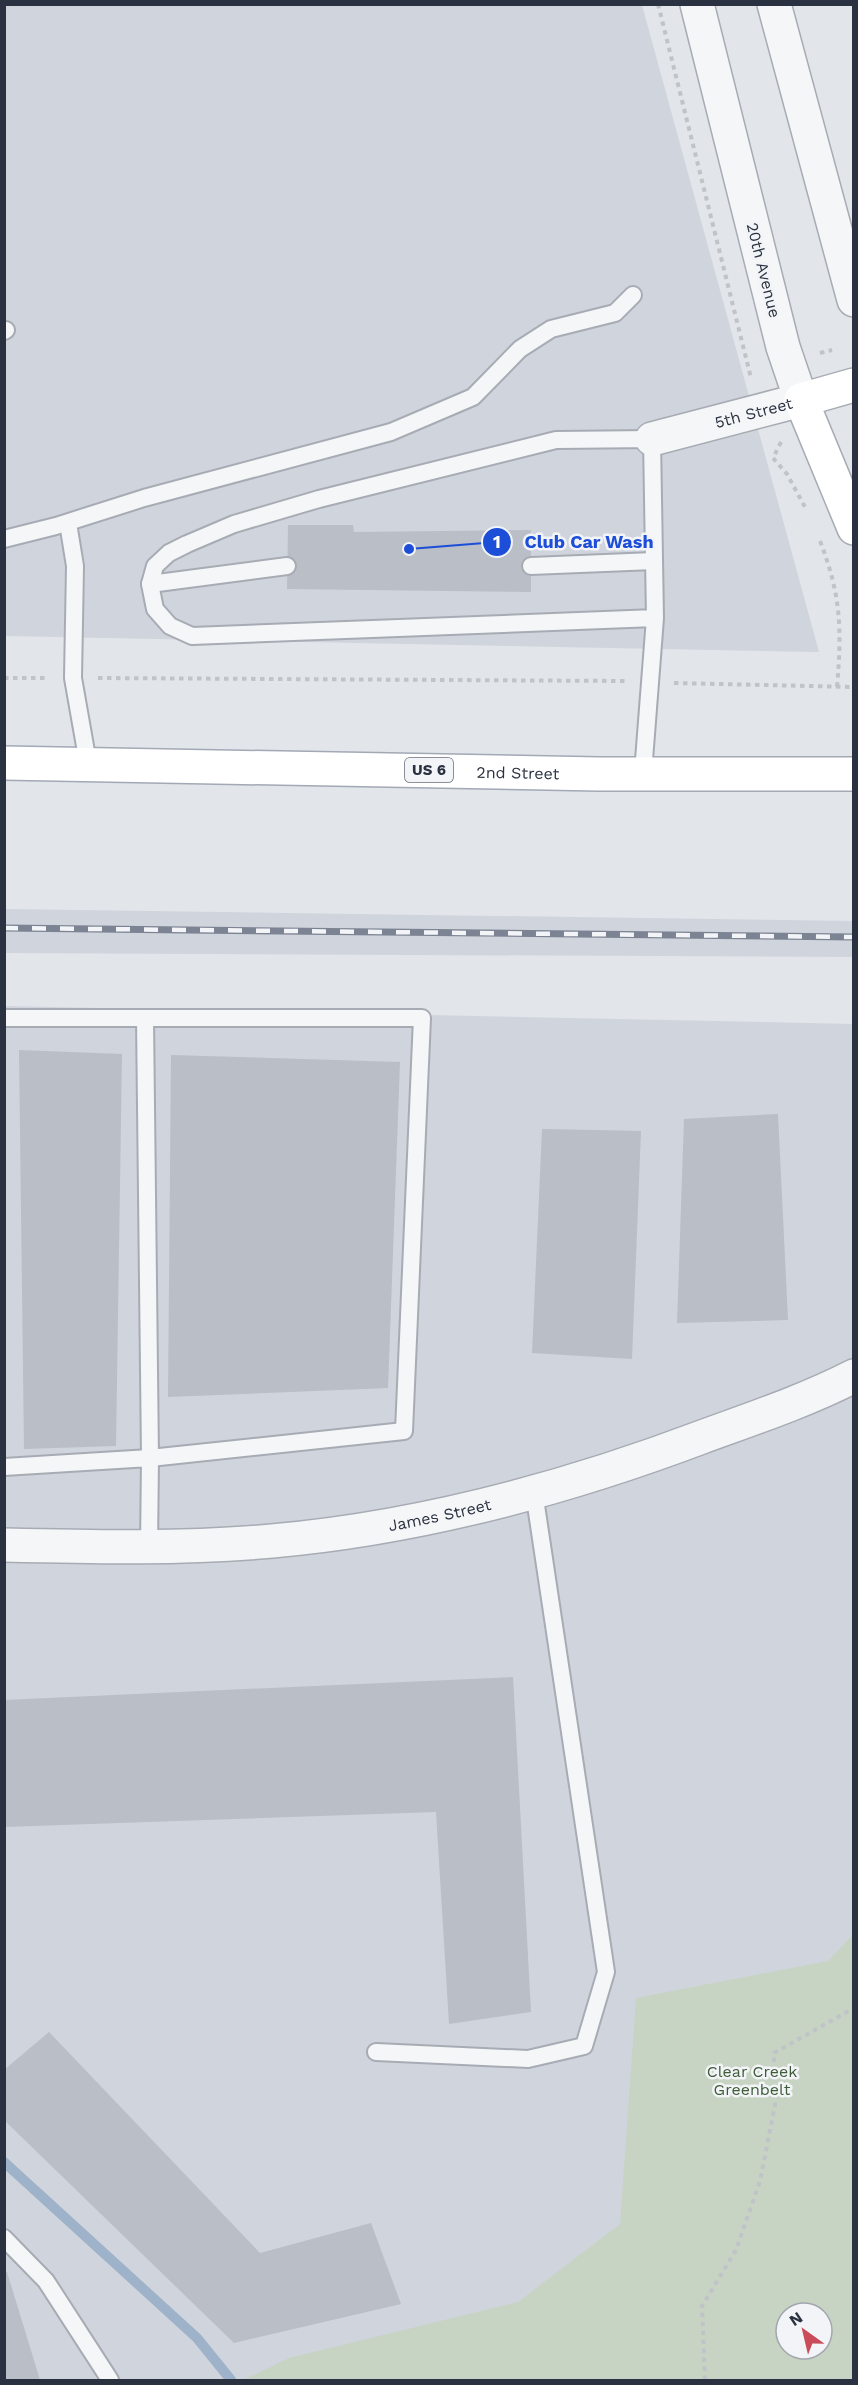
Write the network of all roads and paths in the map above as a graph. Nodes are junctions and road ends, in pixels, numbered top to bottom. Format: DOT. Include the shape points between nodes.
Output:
graph roads {
  1 [pos="658,4"];
  2 [pos="697,4"];
  3 [pos="774,4"];
  4 [pos="633,295"];
  5 [pos="854,300"];
  6 [pos="752,381"];
  7 [pos="854,386"];
  8 [pos="801,400"];
  9 [pos="652,439"];
  10 [pos="778,449"];
  11 [pos="811,519"];
  12 [pos="68,523"];
  13 [pos="854,528"];
  14 [pos="818,537"];
  15 [pos="4,539"];
  16 [pos="654,561"];
  17 [pos="287,566"];
  18 [pos="531,566"];
  19 [pos="150,584"];
  20 [pos="655,618"];
  21 [pos="4,678"];
  22 [pos="73,678"];
  23 [pos="650,681"];
  24 [pos="837,687"];
  25 [pos="854,687"];
  26 [pos="4,763"];
  27 [pos="88,763"];
  28 [pos="643,773"];
  29 [pos="854,774"];
  30 [pos="4,1018"];
  31 [pos="145,1018"];
  32 [pos="854,1376"];
  33 [pos="150,1458"];
  34 [pos="4,1467"];
  35 [pos="534,1492"];
  36 [pos="4,1545"];
  37 [pos="149,1548"];
  38 [pos="854,2008"];
  39 [pos="376,2052"];
  40 [pos="4,2238"];
  41 [pos="110,2380"];
  42 [pos="705,2380"];
  1 -- 6 [label="path"];
  2 -- 8 [label="street, 20th Avenue" via="783,347"];
  3 -- 5 [label="street"];
  4 -- 12 [label="lane" via="615,313 551,329 520,349 473,397 391,432 144,498"];
  7 -- 8 [label="main road, 5th Street"];
  8 -- 9 [label="street, 5th Street"];
  8 -- 13 [label="main road, 20th Avenue"];
  9 -- 16 [label="lane"];
  9 -- 19 [label="lane" via="556,440 308,502 234,524 169,553 155,566"];
  10 -- 11 [label="path" via="773,458 787,474"];
  12 -- 15 [label="lane"];
  12 -- 22 [label="lane" via="75,566"];
  14 -- 24 [label="path" via="838,602"];
  16 -- 18 [label="lane"];
  16 -- 20 [label="lane"];
  17 -- 19 [label="lane"];
  19 -- 20 [label="lane" via="155,609 162,618 192,636"];
  20 -- 23 [label="lane"];
  21 -- 22 [label="path"];
  22 -- 23 [label="path"];
  22 -- 27 [label="lane"];
  23 -- 24 [label="path"];
  23 -- 28 [label="lane"];
  24 -- 25 [label="path"];
  26 -- 27 [label="main road, 2nd Street / US 6"];
  27 -- 28 [label="main road, 2nd Street / US 6"];
  28 -- 29 [label="main road, 2nd Street / US 6"];
  30 -- 31 [label="lane"];
  31 -- 33 [label="lane"];
  31 -- 33 [label="lane" via="422,1018 405,1431"];
  32 -- 35 [label="street, James Street" via="817,1395 625,1466"];
  33 -- 34 [label="lane"];
  33 -- 37 [label="lane"];
  35 -- 37 [label="street, James Street" via="375,1527 273,1541"];
  35 -- 39 [label="lane" via="606,1972 584,2046 528,2059"];
  36 -- 37 [label="street, James Street"];
  38 -- 42 [label="path" via="774,2053 775,2105 760,2181 736,2250 702,2306"];
  40 -- 41 [label="lane" via="46,2281"];
}
